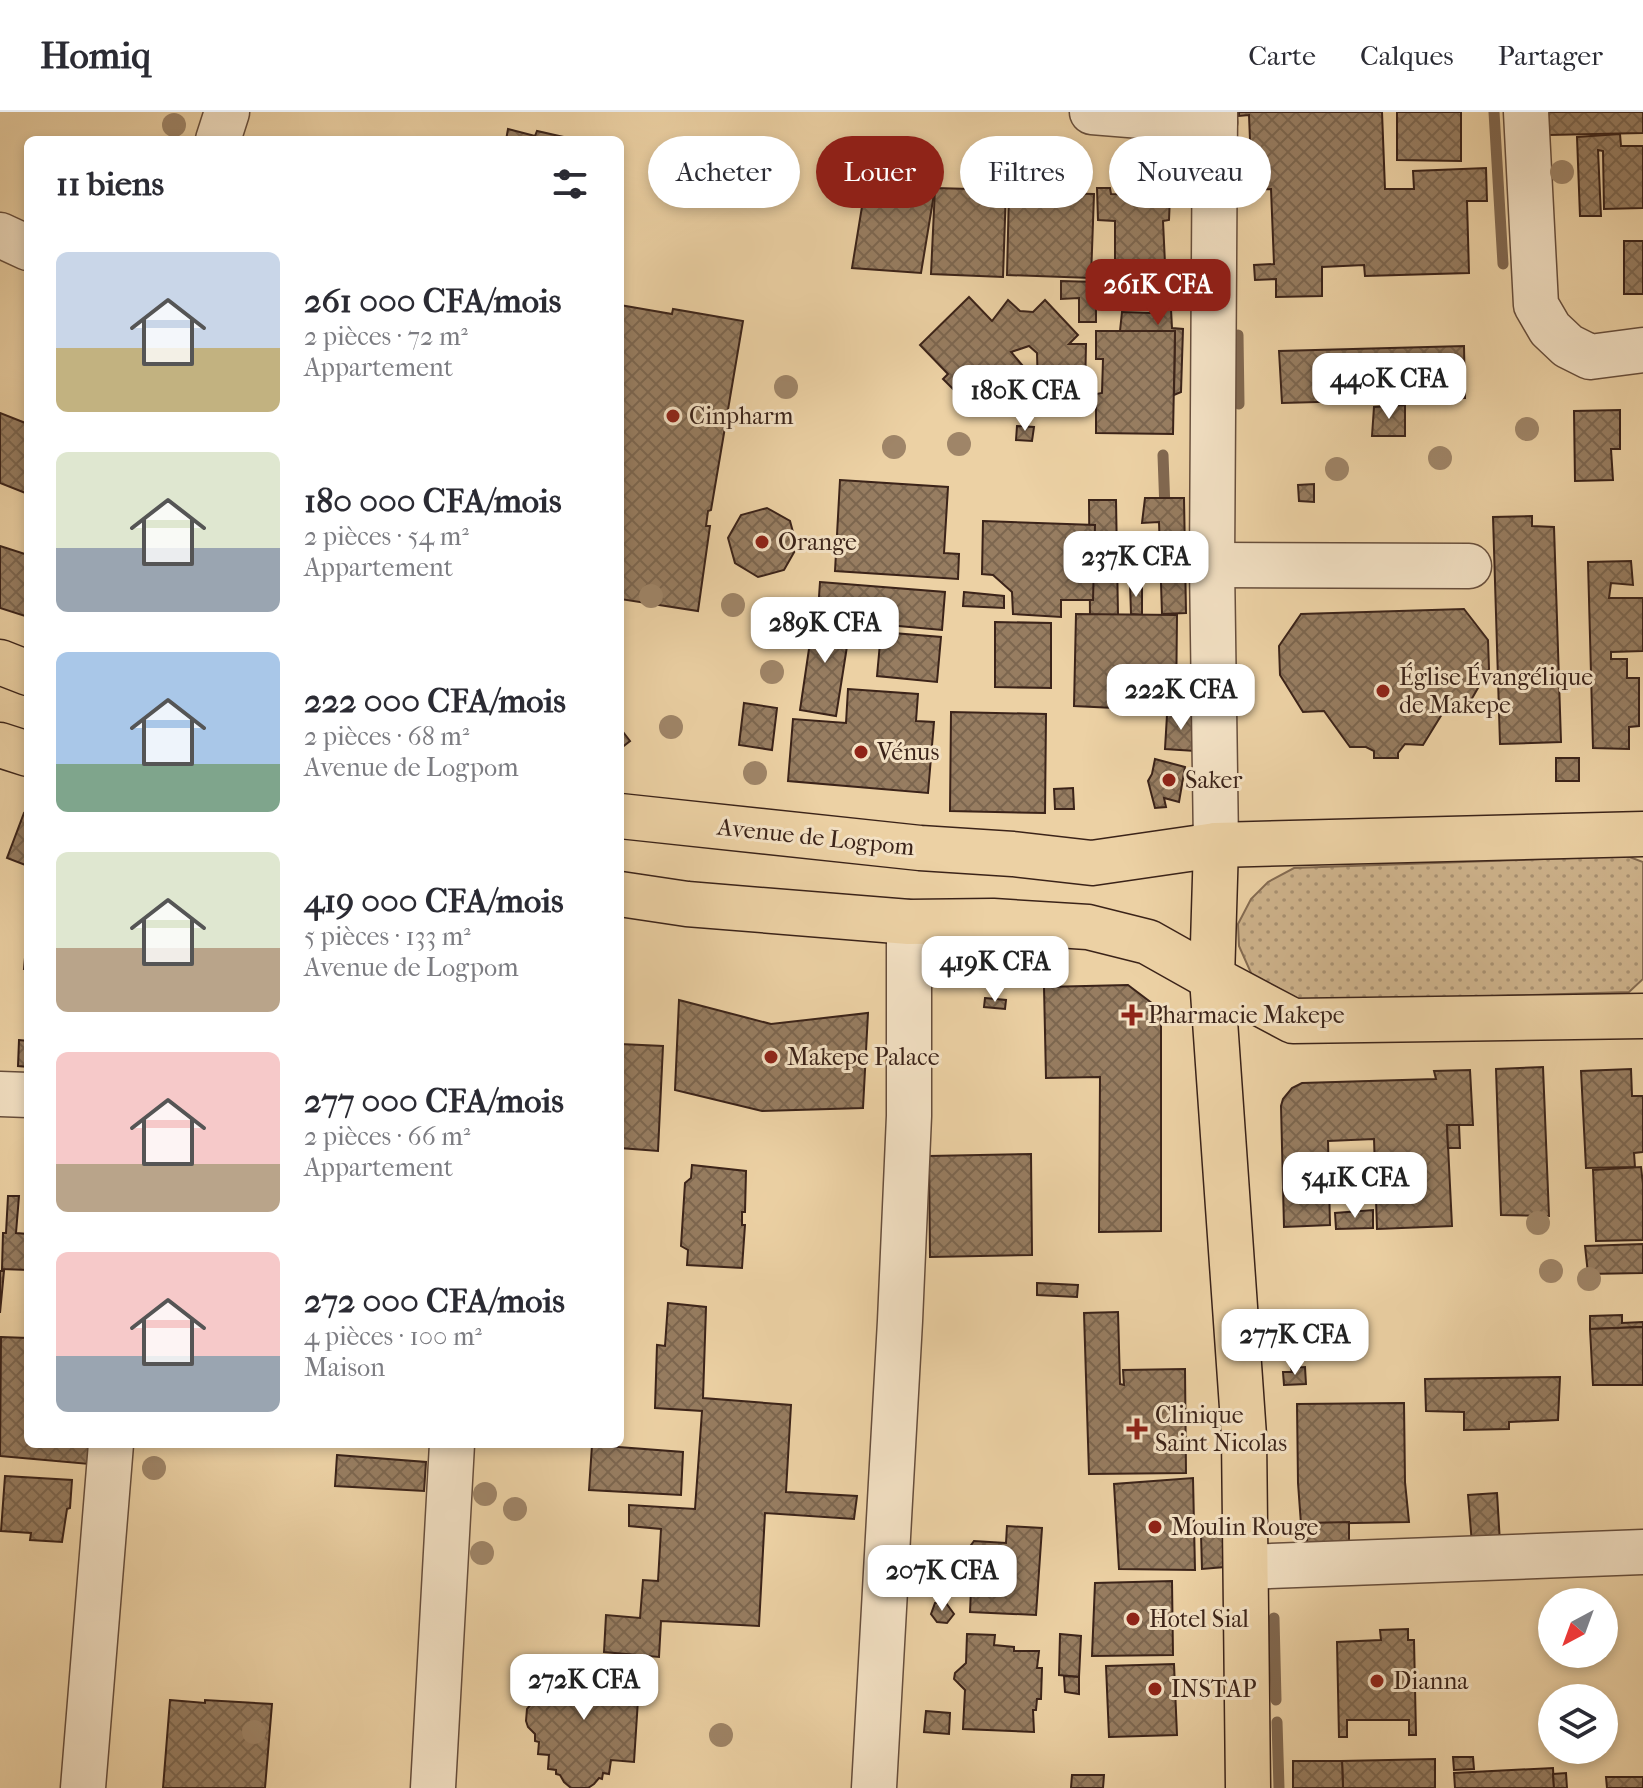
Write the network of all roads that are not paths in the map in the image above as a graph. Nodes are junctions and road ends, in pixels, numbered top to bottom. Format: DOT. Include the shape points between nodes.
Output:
graph roads {
  1 [pos="227,112"];
  2 [pos="1092,112"];
  3 [pos="1526,112"];
  4 [pos="1215,117"];
  5 [pos="219,136"];
  6 [pos="0,235"];
  7 [pos="24,246"];
  8 [pos="1643,350"];
  9 [pos="1212,565"];
  10 [pos="1469,566"];
  11 [pos="0,662"];
  12 [pos="24,671"];
  13 [pos="0,745"];
  14 [pos="24,753"];
  15 [pos="624,816"];
  16 [pos="1643,834"];
  17 [pos="1216,845"];
  18 [pos="624,895"];
  19 [pos="909,922"];
  20 [pos="1212,978"];
  21 [pos="1643,1016"];
  22 [pos="0,1094"];
  23 [pos="24,1095"];
  24 [pos="111,1448"];
  25 [pos="452,1448"];
  26 [pos="1643,1552"];
  27 [pos="1246,1567"];
  28 [pos="83,1788"];
  29 [pos="433,1788"];
  30 [pos="874,1788"];
  31 [pos="1248,1788"];
  1 -- 5 [label="street"];
  2 -- 4 [label="street"];
  3 -- 8 [label="street" via="1536,305 1550,329 1590,357"];
  4 -- 9 [label="street"];
  6 -- 7 [label="street"];
  9 -- 10 [label="street"];
  9 -- 17 [label="street"];
  11 -- 12 [label="main road"];
  13 -- 14 [label="main road"];
  15 -- 17 [label="main road, Avenue de Logpom" via="1092,863"];
  16 -- 17 [label="main road, Avenue de Logpom"];
  17 -- 20 [label="main road"];
  18 -- 19 [label="main road"];
  19 -- 20 [label="main road" via="1088,927 1148,942"];
  19 -- 30 [label="street" via="907,1147"];
  20 -- 21 [label="main road" via="1293,1021"];
  20 -- 27 [label="main road" via="1244,1436"];
  22 -- 23 [label="street"];
  24 -- 28 [label="street"];
  25 -- 29 [label="street"];
  26 -- 27 [label="street"];
  27 -- 31 [label="main road"];
}
